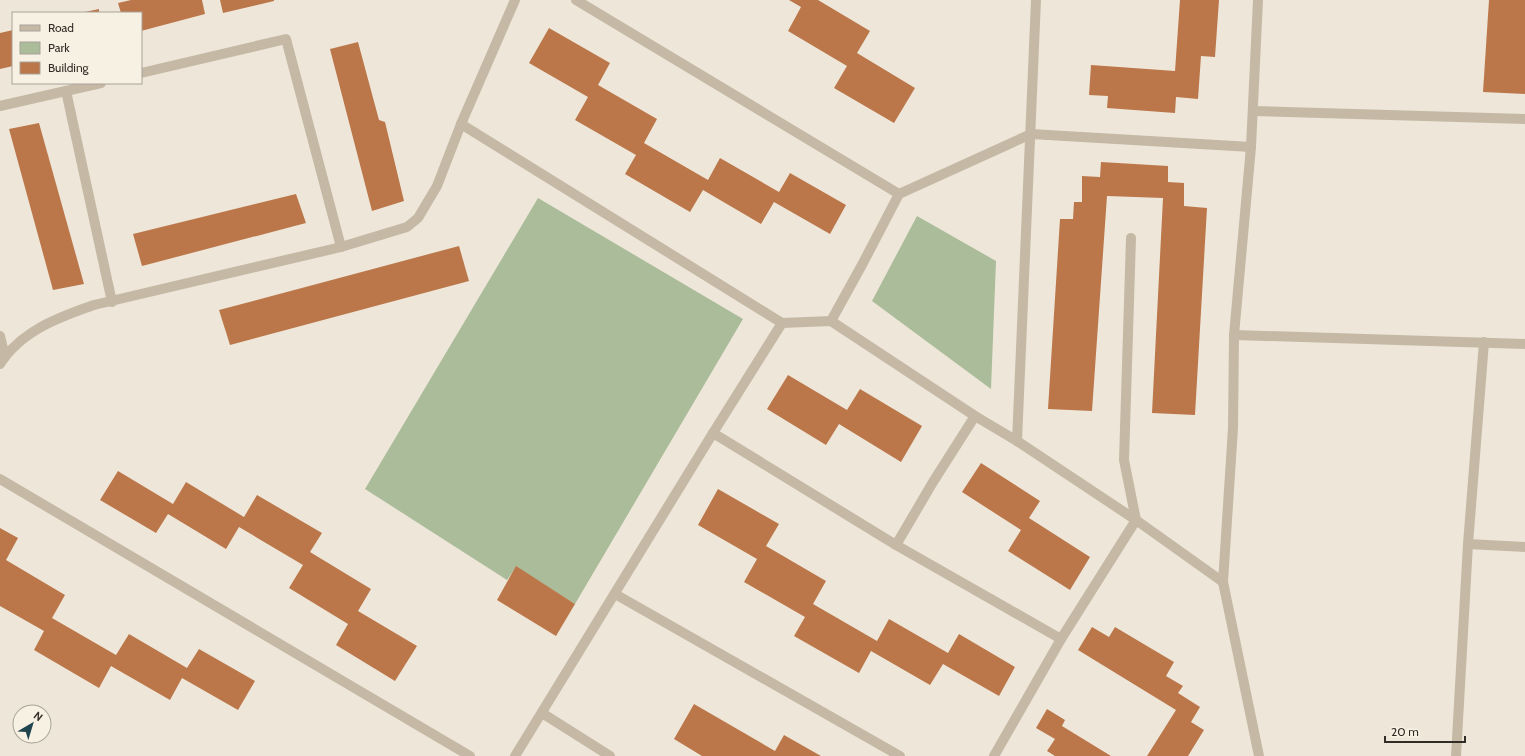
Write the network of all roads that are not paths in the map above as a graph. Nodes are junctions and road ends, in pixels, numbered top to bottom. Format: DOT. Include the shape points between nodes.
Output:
graph roads {
  1 [pos="515,0"];
  2 [pos="576,0"];
  3 [pos="1036,0"];
  4 [pos="1258,0"];
  5 [pos="142,73"];
  6 [pos="97,84"];
  7 [pos="66,91"];
  8 [pos="0,106"];
  9 [pos="1253,111"];
  10 [pos="1525,119"];
  11 [pos="461,124"];
  12 [pos="1031,134"];
  13 [pos="1251,147"];
  14 [pos="899,194"];
  15 [pos="1131,238"];
  16 [pos="341,247"];
  17 [pos="112,302"];
  18 [pos="831,321"];
  19 [pos="782,323"];
  20 [pos="1234,335"];
  21 [pos="0,336"];
  22 [pos="1484,342"];
  23 [pos="1525,344"];
  24 [pos="2,360"];
  25 [pos="976,416"];
  26 [pos="713,433"];
  27 [pos="1017,441"];
  28 [pos="0,479"];
  29 [pos="1136,520"];
  30 [pos="1468,544"];
  31 [pos="896,545"];
  32 [pos="1525,547"];
  33 [pos="1223,582"];
  34 [pos="616,594"];
  35 [pos="1060,640"];
  36 [pos="542,713"];
  37 [pos="470,756"];
  38 [pos="515,756"];
  39 [pos="610,756"];
  40 [pos="900,756"];
  41 [pos="994,756"];
  42 [pos="1259,756"];
  43 [pos="1456,756"];
  1 -- 11 [label="street"];
  2 -- 14 [label="street"];
  3 -- 12 [label="street"];
  4 -- 9 [label="street"];
  5 -- 16 [label="street" via="286,38"];
  6 -- 7 [label="street"];
  7 -- 8 [label="street"];
  7 -- 17 [label="street"];
  9 -- 10 [label="street"];
  9 -- 13 [label="street"];
  11 -- 16 [label="street" via="437,186 418,218 407,227"];
  11 -- 19 [label="street"];
  12 -- 13 [label="street"];
  12 -- 14 [label="street"];
  12 -- 27 [label="street"];
  13 -- 20 [label="street"];
  14 -- 18 [label="street"];
  15 -- 29 [label="street" via="1124,460"];
  16 -- 17 [label="street"];
  17 -- 24 [label="street" via="81,310 48,323 27,336"];
  18 -- 19 [label="street"];
  18 -- 25 [label="street"];
  19 -- 26 [label="street"];
  20 -- 22 [label="street"];
  20 -- 33 [label="street" via="1233,428"];
  21 -- 24 [label="street"];
  22 -- 23 [label="street"];
  22 -- 30 [label="street"];
  25 -- 27 [label="street"];
  25 -- 31 [label="street"];
  26 -- 31 [label="street"];
  26 -- 34 [label="street"];
  27 -- 29 [label="street"];
  28 -- 37 [label="street"];
  29 -- 33 [label="street"];
  29 -- 35 [label="street"];
  30 -- 32 [label="street"];
  30 -- 43 [label="street"];
  31 -- 35 [label="street"];
  33 -- 42 [label="street"];
  34 -- 36 [label="street"];
  34 -- 40 [label="street"];
  35 -- 41 [label="street"];
  36 -- 38 [label="street"];
  36 -- 39 [label="street"];
}
